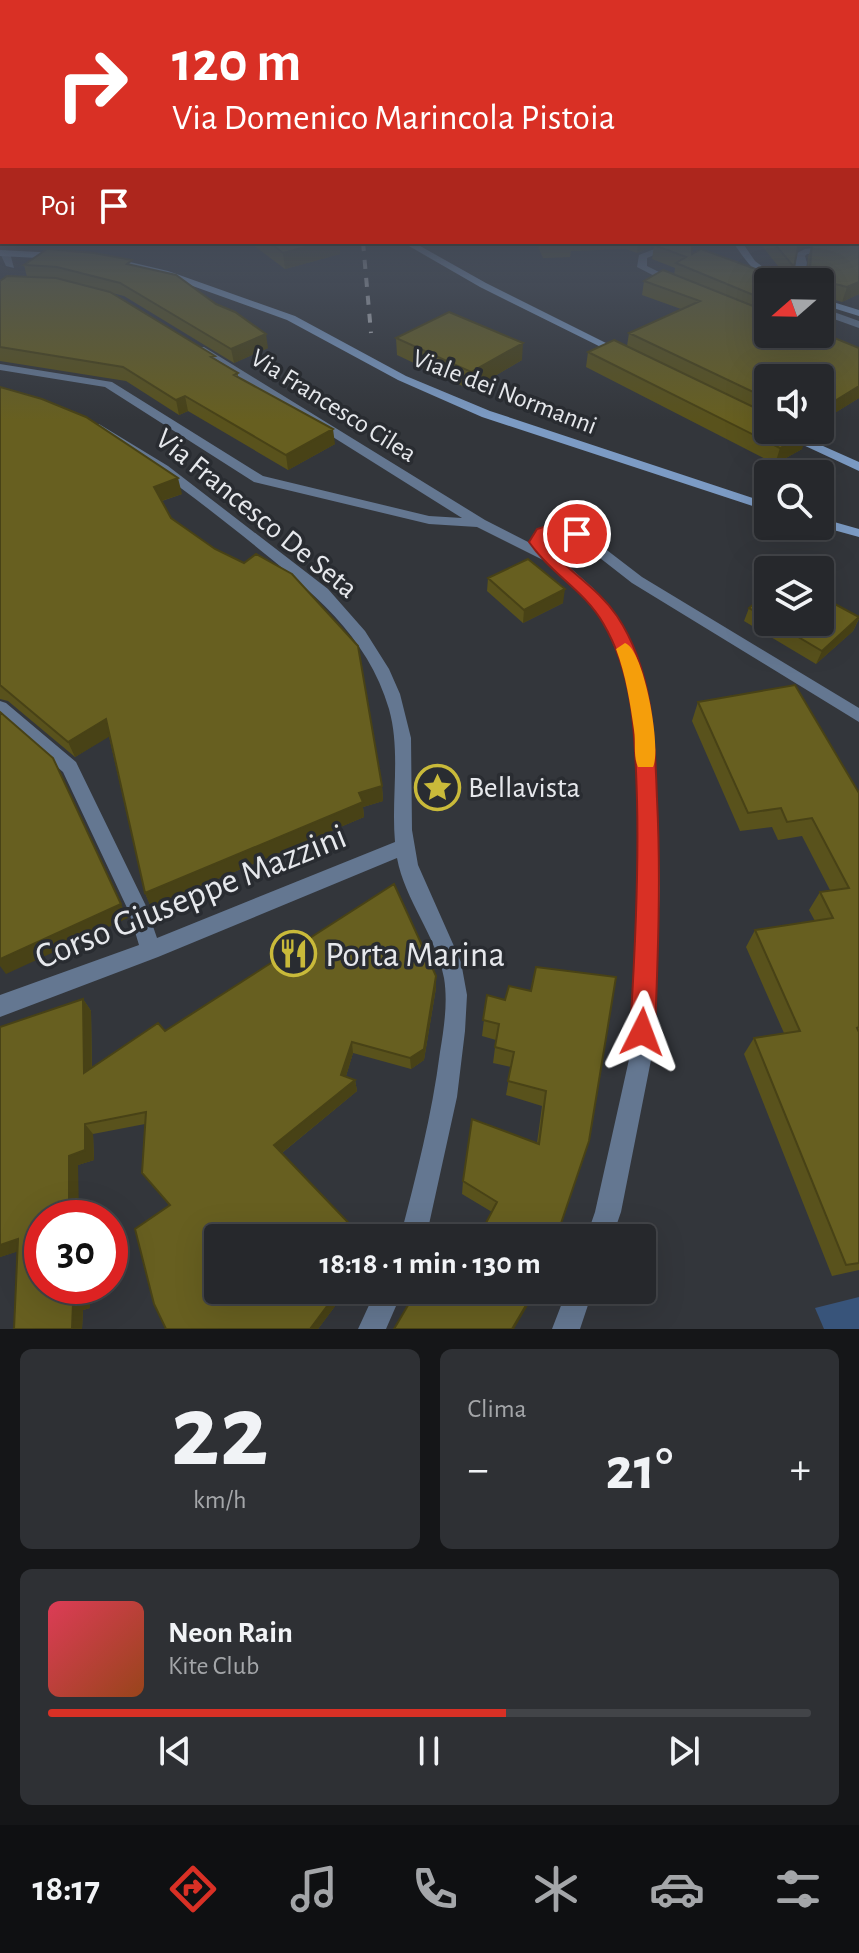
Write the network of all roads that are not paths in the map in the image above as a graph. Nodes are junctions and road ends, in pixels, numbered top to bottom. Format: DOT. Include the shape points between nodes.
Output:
graph roads {
  1 [pos="229,296"];
  2 [pos="507,296"];
  3 [pos="834,305"];
  4 [pos="859,313"];
  5 [pos="834,315"];
  6 [pos="859,325"];
  7 [pos="186,341"];
  8 [pos="626,355"];
  9 [pos="0,367"];
  10 [pos="83,418"];
  11 [pos="808,444"];
  12 [pos="859,467"];
  13 [pos="754,502"];
  14 [pos="480,523"];
  15 [pos="834,526"];
  16 [pos="859,533"];
  17 [pos="548,558"];
  18 [pos="0,707"];
  19 [pos="859,716"];
  20 [pos="405,846"];
  21 [pos="151,950"];
  22 [pos="0,1006"];
  23 [pos="416,1224"];
  24 [pos="604,1224"];
  25 [pos="384,1304"];
  26 [pos="575,1304"];
  27 [pos="372,1329"];
  28 [pos="566,1329"];
  1 -- 13 [label="street, Viale dei Normanni" via="291,318 402,378 486,414"];
  2 -- 8 [label="street"];
  3 -- 4 [label="street"];
  5 -- 6 [label="street"];
  7 -- 14 [label="street, Via Francesco Cilea"];
  9 -- 14 [label="street" via="108,384 259,479 429,520"];
  10 -- 20 [label="street, Via Francesco De Seta" via="219,510 307,580 351,623 372,652 399,718"];
  11 -- 12 [label="street"];
  14 -- 17 [label="street, Via Francesco Cilea"];
  15 -- 16 [label="street"];
  17 -- 19 [label="street" via="537,542 543,532 577,534 637,580"];
  17 -- 24 [label="street, Via Francesco Cilea" via="588,591 611,621 635,676 645,734 650,888 641,1055"];
  18 -- 21 [label="street" via="70,767 139,912"];
  20 -- 21 [label="street, Corso Giuseppe Mazzini"];
  20 -- 23 [label="street, Via Francesco De Seta" via="408,866 444,942 456,1012 447,1093"];
  21 -- 22 [label="street, Corso Giuseppe Mazzini"];
  25 -- 27 [label="street"];
  26 -- 28 [label="street"];
}
